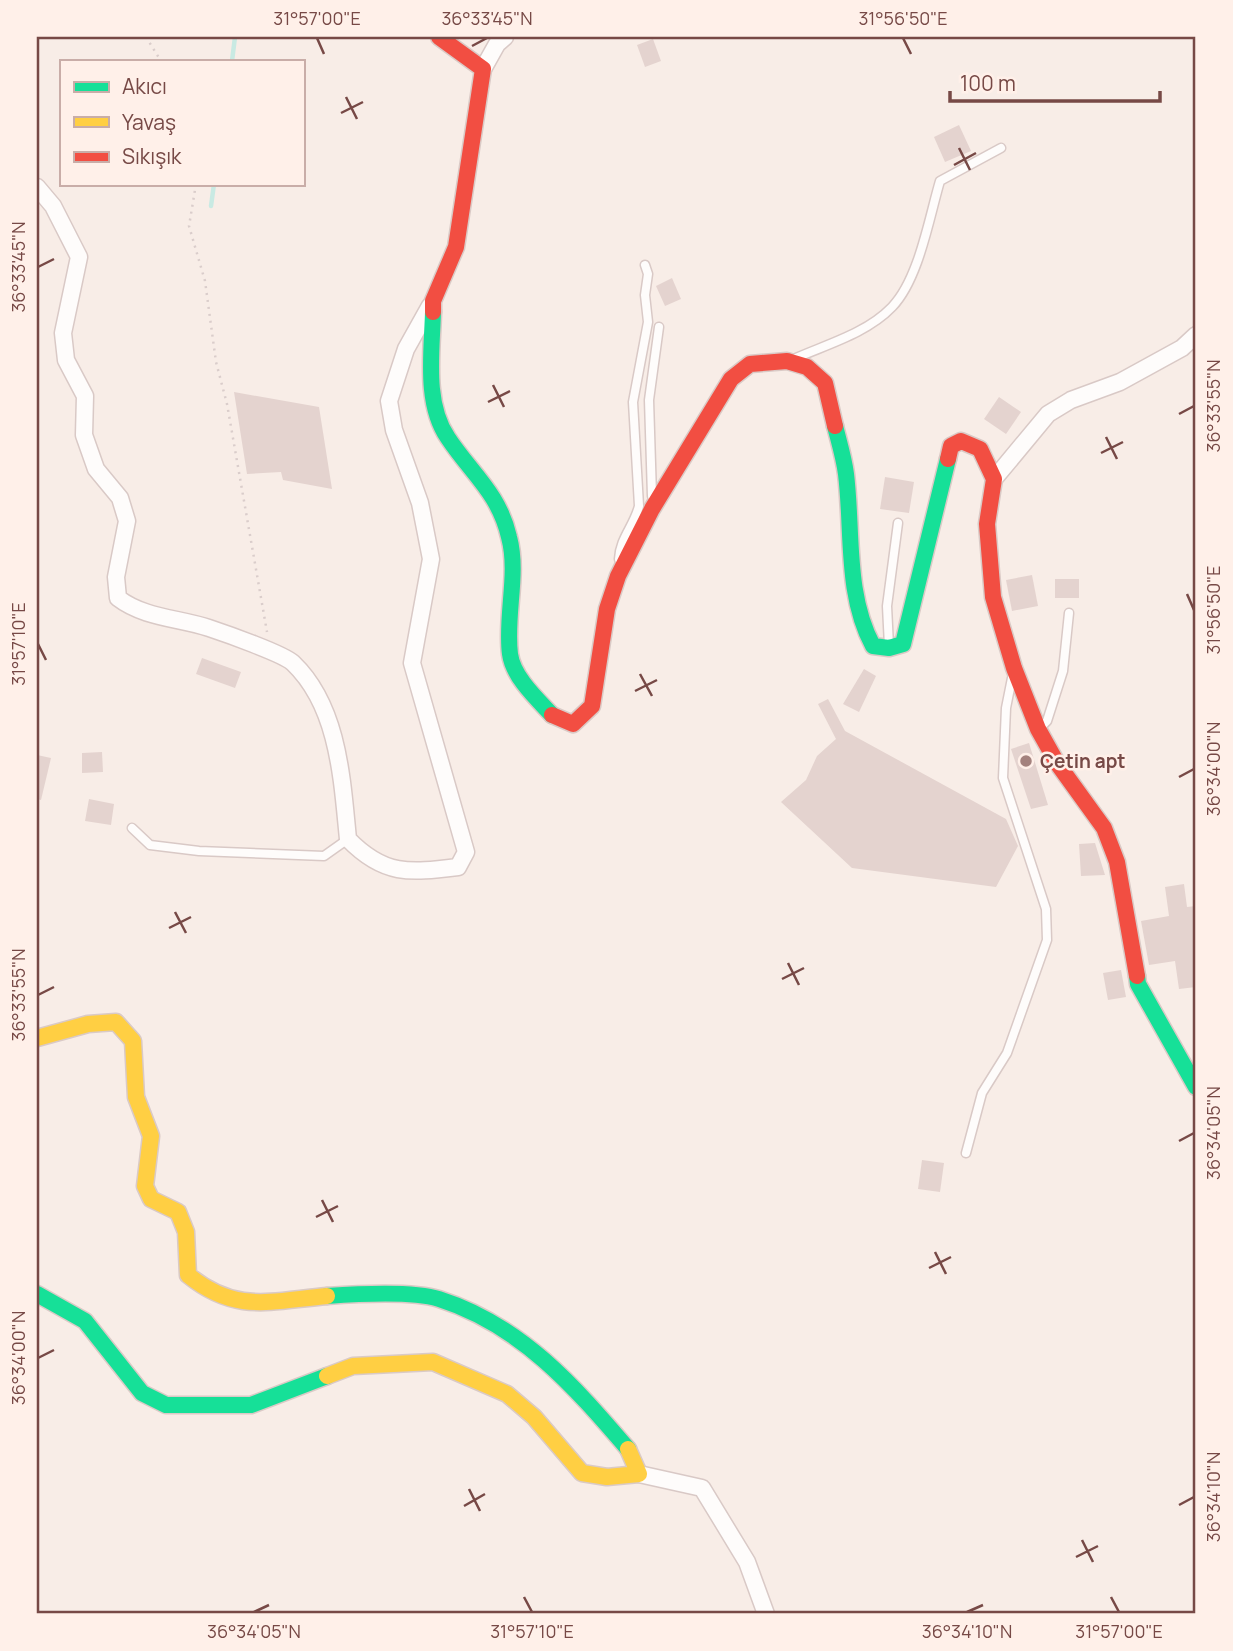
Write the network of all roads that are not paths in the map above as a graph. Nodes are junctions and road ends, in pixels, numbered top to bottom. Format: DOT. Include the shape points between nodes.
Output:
graph roads {
  1 [pos="439,37"];
  2 [pos="505,37"];
  3 [pos="483,69"];
  4 [pos="1001,148"];
  5 [pos="37,187"];
  6 [pos="645,265"];
  7 [pos="433,301"];
  8 [pos="659,327"];
  9 [pos="1196,335"];
  10 [pos="787,361"];
  11 [pos="995,479"];
  12 [pos="652,509"];
  13 [pos="898,523"];
  14 [pos="618,576"];
  15 [pos="1069,612"];
  16 [pos="889,648"];
  17 [pos="1014,668"];
  18 [pos="1038,729"];
  19 [pos="132,828"];
  20 [pos="348,839"];
  21 [pos="37,1038"];
  22 [pos="1196,1087"];
  23 [pos="966,1153"];
  24 [pos="37,1294"];
  25 [pos="639,1474"];
  26 [pos="766,1614"];
  1 -- 3 [label="street"];
  2 -- 3 [label="street"];
  3 -- 7 [label="street" via="456,247"];
  4 -- 10 [label="lane" via="940,181 911,279 893,306 874,322"];
  5 -- 20 [label="street" via="53,206 79,257 63,333 66,360 85,396 84,435 96,469 120,498 127,522 116,577 118,598 132,609 209,628 292,662 324,707 342,780"];
  6 -- 14 [label="lane" via="648,322 633,402 639,506 620,543"];
  7 -- 14 [label="street" via="435,406 446,436 495,497 510,538 510,656 524,683 554,718 573,724 592,706 607,609"];
  7 -- 20 [label="street" via="406,349 389,401 394,430 420,503 430,559 412,663 466,852 458,867 420,872 376,864"];
  8 -- 12 [label="lane" via="649,400"];
  9 -- 11 [label="street" via="1182,348 1120,382 1071,400 1040,419"];
  10 -- 12 [label="street" via="750,364 731,379"];
  10 -- 16 [label="street" via="807,367 825,383 846,473 852,570 866,633 873,646"];
  11 -- 16 [label="street" via="980,449 961,441 951,446 903,644"];
  11 -- 17 [label="street" via="987,524 993,597"];
  12 -- 14 [label="street"];
  13 -- 16 [label="lane" via="887,606"];
  15 -- 18 [label="lane" via="1063,671 1047,721"];
  17 -- 18 [label="street"];
  17 -- 23 [label="lane" via="1006,708 1003,778 1046,909 1047,940 1007,1053 982,1093"];
  18 -- 22 [label="street" via="1104,828 1117,862 1138,984"];
  19 -- 20 [label="lane" via="150,845 199,851 324,856"];
  21 -- 25 [label="street" via="88,1024 116,1022 133,1041 136,1097 150,1136 145,1186 151,1199 178,1212 186,1232 188,1275 209,1292 244,1303 357,1294 436,1298 506,1329 572,1383 632,1454"];
  24 -- 25 [label="street" via="85,1321 142,1393 166,1405 251,1405 353,1366 433,1362 507,1394 582,1473 607,1477"];
  25 -- 26 [label="street" via="702,1488 747,1562"];
}
